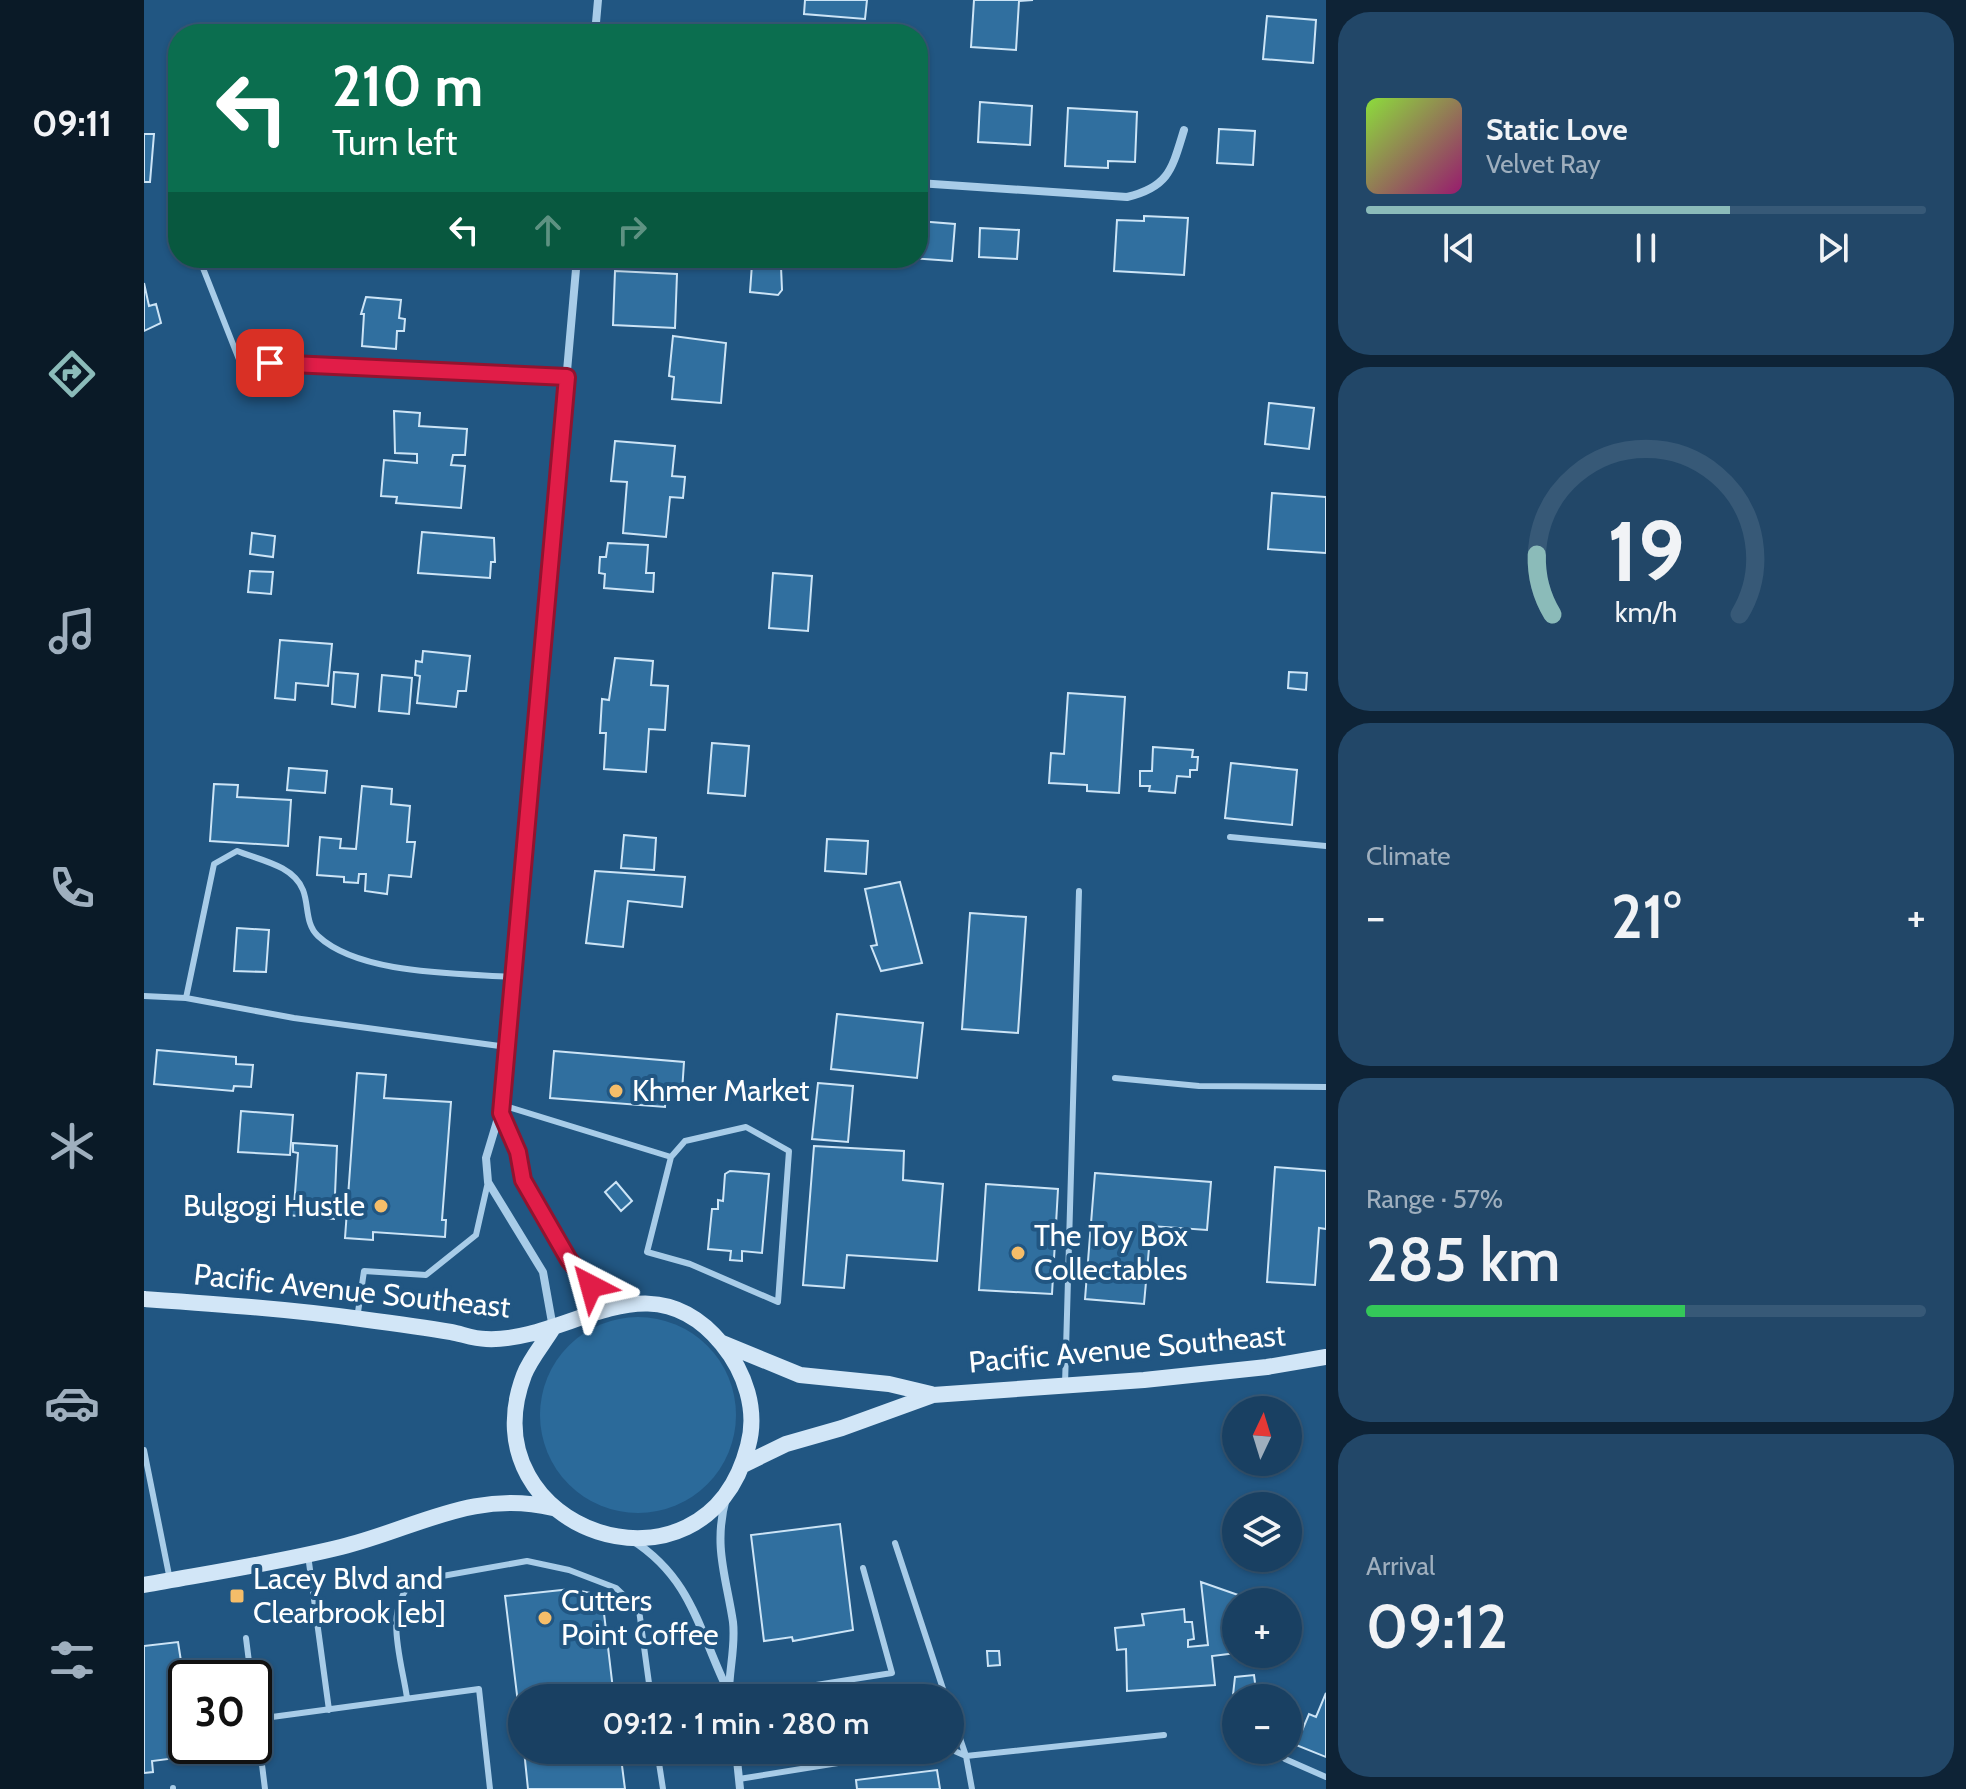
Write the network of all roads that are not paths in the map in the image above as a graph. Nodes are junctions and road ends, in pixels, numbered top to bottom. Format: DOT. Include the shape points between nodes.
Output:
graph roads {
  1 [pos="598,0"];
  2 [pos="596,24"];
  3 [pos="1184,130"];
  4 [pos="928,184"];
  5 [pos="203,268"];
  6 [pos="576,268"];
  7 [pos="567,377"];
  8 [pos="1230,837"];
  9 [pos="1326,846"];
  10 [pos="1079,891"];
  11 [pos="513,977"];
  12 [pos="144,996"];
  13 [pos="186,998"];
  14 [pos="507,1047"];
  15 [pos="1115,1078"];
  16 [pos="1326,1087"];
  17 [pos="501,1109"];
  18 [pos="671,1157"];
  19 [pos="488,1182"];
  20 [pos="144,1299"];
  21 [pos="622,1304"];
  22 [pos="357,1319"];
  23 [pos="553,1328"];
  24 [pos="721,1342"];
  25 [pos="1326,1357"];
  26 [pos="1065,1385"];
  27 [pos="933,1395"];
  28 [pos="144,1450"];
  29 [pos="743,1465"];
  30 [pos="727,1493"];
  31 [pos="553,1508"];
  32 [pos="631,1540"];
  33 [pos="895,1543"];
  34 [pos="307,1553"];
  35 [pos="863,1568"];
  36 [pos="170,1581"];
  37 [pos="144,1585"];
  38 [pos="246,1638"];
  39 [pos="249,1660"];
  40 [pos="649,1684"];
  41 [pos="725,1684"];
  42 [pos="730,1684"];
  43 [pos="815,1684"];
  44 [pos="941,1684"];
  45 [pos="407,1698"];
  46 [pos="329,1710"];
  47 [pos="272,1717"];
  48 [pos="1164,1735"];
  49 [pos="964,1750"];
  50 [pos="966,1756"];
  51 [pos="262,1764"];
  52 [pos="659,1764"];
  53 [pos="738,1764"];
  54 [pos="845,1764"];
  55 [pos="1296,1764"];
  56 [pos="1326,1777"];
  57 [pos="740,1784"];
  58 [pos="265,1789"];
  59 [pos="490,1789"];
  60 [pos="663,1789"];
  61 [pos="972,1789"];
  1 -- 2 [label="street"];
  3 -- 4 [label="street" via="1171,173 1150,192 1127,197"];
  5 -- 7 [label="lane" via="240,362"];
  6 -- 7 [label="street"];
  7 -- 11 [label="street"];
  8 -- 9 [label="lane"];
  10 -- 26 [label="lane"];
  11 -- 13 [label="lane" via="418,970 347,955 316,934 303,889 285,868 237,851 214,864"];
  11 -- 14 [label="street"];
  12 -- 13 [label="lane"];
  13 -- 14 [label="lane"];
  14 -- 17 [label="street"];
  15 -- 16 [label="lane" via="1199,1086"];
  17 -- 18 [label="lane"];
  17 -- 19 [label="street" via="486,1158"];
  17 -- 21 [label="street" via="523,1180 569,1260 591,1286"];
  18 -- 18 [label="lane" via="685,1141 746,1127 789,1151 778,1302 690,1264 647,1252"];
  19 -- 22 [label="lane" via="476,1235 426,1275 364,1271"];
  19 -- 23 [label="street" via="543,1272"];
  20 -- 22 [label="main road, Pacific Avenue Southeast"];
  21 -- 23 [label="main road"];
  21 -- 24 [label="main road" via="676,1311"];
  22 -- 23 [label="main road, Pacific Avenue Southeast" via="485,1339"];
  23 -- 31 [label="main road" via="525,1374 515,1421 524,1469"];
  24 -- 27 [label="main road, Pacific Avenue Southeast" via="800,1375 889,1384"];
  24 -- 29 [label="main road" via="747,1387 752,1413"];
  25 -- 26 [label="main road, Pacific Avenue Southeast" via="1252,1369"];
  26 -- 27 [label="main road, Pacific Avenue Southeast"];
  27 -- 29 [label="main road, Pacific Avenue Southeast" via="786,1444"];
  28 -- 36 [label="lane"];
  29 -- 30 [label="main road"];
  30 -- 32 [label="main road" via="690,1525"];
  30 -- 42 [label="street" via="720,1567 733,1623"];
  31 -- 32 [label="main road" via="589,1531"];
  31 -- 34 [label="main road" via="523,1501 450,1509 343,1547"];
  32 -- 41 [label="street" via="658,1557 680,1583"];
  33 -- 44 [label="lane"];
  34 -- 36 [label="main road"];
  34 -- 46 [label="lane"];
  35 -- 43 [label="lane" via="892,1673"];
  36 -- 37 [label="main road"];
  38 -- 39 [label="lane"];
  40 -- 45 [label="lane" via="639,1610 616,1588 527,1561 414,1581 401,1591 395,1619"];
  45 -- 46 [label="lane"];
  45 -- 59 [label="lane" via="479,1689"];
  46 -- 47 [label="lane"];
  48 -- 50 [label="lane"];
  49 -- 50 [label="lane"];
  50 -- 61 [label="lane"];
  51 -- 58 [label="lane"];
  52 -- 60 [label="lane"];
  53 -- 57 [label="street"];
  54 -- 57 [label="lane"];
  55 -- 56 [label="lane"];
}
